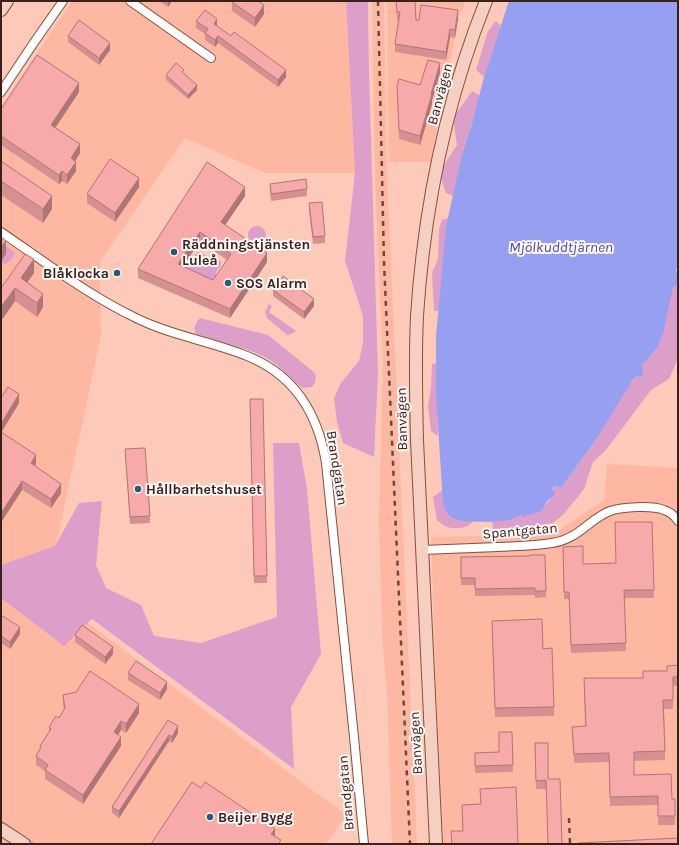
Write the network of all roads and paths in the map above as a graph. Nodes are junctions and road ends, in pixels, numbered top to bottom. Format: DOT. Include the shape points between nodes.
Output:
graph roads {
  1 [pos="8,1"];
  2 [pos="63,1"];
  3 [pos="130,1"];
  4 [pos="486,1"];
  5 [pos="1,10"];
  6 [pos="211,58"];
  7 [pos="1,92"];
  8 [pos="1,232"];
  9 [pos="678,521"];
  10 [pos="422,550"];
  11 [pos="1,829"];
  12 [pos="24,844"];
  13 [pos="364,844"];
  14 [pos="436,844"];
  1 -- 5 [label="street"];
  2 -- 7 [label="street"];
  3 -- 6 [label="street"];
  4 -- 10 [label="street, Banvägen" via="453,98 434,186 421,275 417,316 416,394"];
  8 -- 13 [label="street, Brandgatan" via="118,310 167,331 247,356 264,364 287,381 308,407 320,433 326,462"];
  9 -- 10 [label="street, Spantgatan" via="671,513 658,508 620,509 602,516 568,539 559,542"];
  10 -- 14 [label="street, Banvägen"];
  11 -- 12 [label="street"];
}
